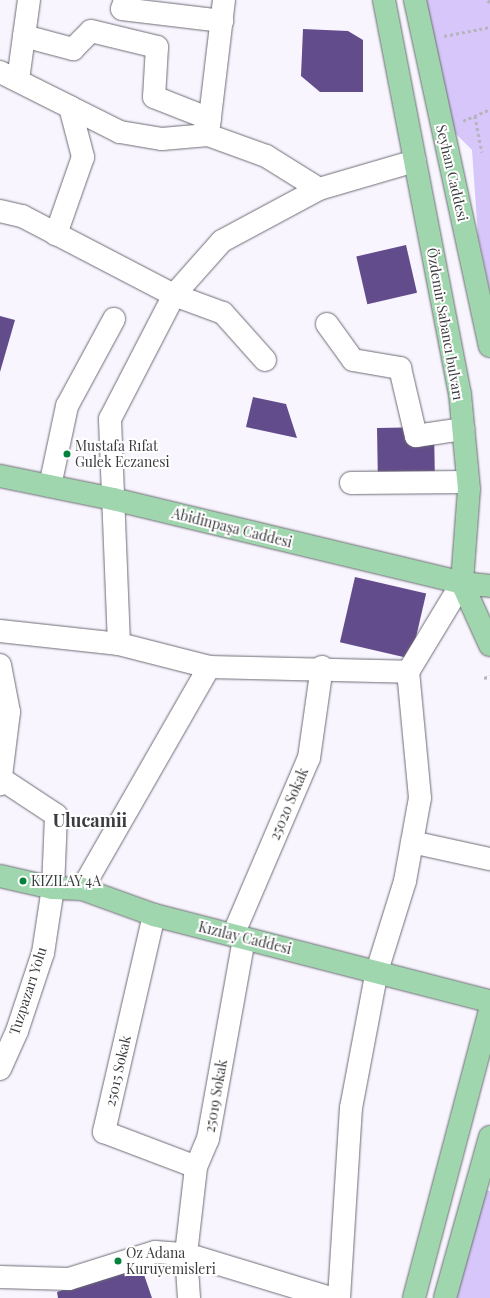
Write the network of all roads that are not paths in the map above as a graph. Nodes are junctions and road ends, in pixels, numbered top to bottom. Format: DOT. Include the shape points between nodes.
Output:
graph roads {
  1 [pos="29,0"];
  2 [pos="125,0"];
  3 [pos="384,0"];
  4 [pos="415,0"];
  5 [pos="223,10"];
  6 [pos="24,36"];
  7 [pos="9,76"];
  8 [pos="70,107"];
  9 [pos="209,127"];
  10 [pos="415,160"];
  11 [pos="319,189"];
  12 [pos="0,211"];
  13 [pos="56,234"];
  14 [pos="174,295"];
  15 [pos="114,319"];
  16 [pos="327,324"];
  17 [pos="490,346"];
  18 [pos="265,360"];
  19 [pos="463,429"];
  20 [pos="0,476"];
  21 [pos="468,482"];
  22 [pos="351,483"];
  23 [pos="50,486"];
  24 [pos="114,499"];
  25 [pos="462,583"];
  26 [pos="490,586"];
  27 [pos="0,631"];
  28 [pos="119,644"];
  29 [pos="490,645"];
  30 [pos="0,665"];
  31 [pos="209,667"];
  32 [pos="322,667"];
  33 [pos="408,672"];
  34 [pos="1,782"];
  35 [pos="412,842"];
  36 [pos="490,859"];
  37 [pos="0,876"];
  38 [pos="53,888"];
  39 [pos="82,889"];
  40 [pos="154,915"];
  41 [pos="238,936"];
  42 [pos="377,971"];
  43 [pos="490,1001"];
  44 [pos="490,1010"];
  45 [pos="0,1069"];
  46 [pos="490,1137"];
  47 [pos="196,1167"];
  48 [pos="186,1254"];
  49 [pos="0,1277"];
  50 [pos="189,1298"];
  51 [pos="331,1298"];
  52 [pos="339,1298"];
  53 [pos="414,1298"];
  54 [pos="445,1298"];
  1 -- 6 [label="street"];
  2 -- 5 [label="street" via="122,9"];
  3 -- 10 [label="main road, Özdemir Sabancı bulvarı"];
  4 -- 17 [label="main road, Seyhan Caddesi"];
  5 -- 9 [label="street"];
  6 -- 7 [label="street"];
  6 -- 9 [label="street" via="74,49 91,30 157,47 154,97"];
  7 -- 8 [label="street"];
  8 -- 9 [label="street" via="120,132 162,139"];
  8 -- 13 [label="street" via="83,157"];
  9 -- 11 [label="street" via="266,156"];
  10 -- 11 [label="street"];
  10 -- 19 [label="main road, Özdemir Sabancı bulvarı"];
  11 -- 14 [label="street" via="222,241"];
  12 -- 13 [label="street" via="22,216"];
  13 -- 14 [label="street"];
  14 -- 18 [label="street" via="223,313"];
  14 -- 24 [label="street" via="110,419"];
  15 -- 23 [label="street" via="67,406"];
  16 -- 19 [label="street" via="353,360 400,368 416,436"];
  19 -- 21 [label="main road, Özdemir Sabancı bulvarı"];
  20 -- 23 [label="main road, Abidinpaşa Caddesi"];
  21 -- 22 [label="street"];
  21 -- 25 [label="main road, Özdemir Sabancı bulvarı"];
  23 -- 24 [label="main road, Abidinpaşa Caddesi"];
  24 -- 25 [label="main road, Abidinpaşa Caddesi"];
  24 -- 28 [label="street"];
  25 -- 26 [label="main road, Abidinpaşa Caddesi"];
  25 -- 29 [label="main road, Özdemir Sabancı bulvarı"];
  25 -- 33 [label="street"];
  27 -- 28 [label="street"];
  28 -- 31 [label="street"];
  30 -- 34 [label="street" via="9,712"];
  31 -- 32 [label="street"];
  31 -- 39 [label="street"];
  32 -- 33 [label="street"];
  32 -- 41 [label="street, 25020 Sokak" via="309,758"];
  33 -- 35 [label="street" via="420,798"];
  34 -- 38 [label="street, Tuzpazarı Yolu" via="56,815"];
  35 -- 36 [label="street"];
  35 -- 42 [label="street" via="405,881"];
  37 -- 38 [label="main road, Kızılay Caddesi"];
  38 -- 39 [label="main road, Kızılay Caddesi"];
  38 -- 45 [label="street, Tuzpazarı Yolu" via="39,967"];
  39 -- 40 [label="main road, Kızılay Caddesi"];
  40 -- 41 [label="main road, Kızılay Caddesi"];
  40 -- 47 [label="street, 25015 Sokak" via="104,1132"];
  41 -- 42 [label="main road, Kızılay Caddesi"];
  41 -- 47 [label="street, 25019 Sokak" via="208,1139"];
  42 -- 43 [label="main road, Kızılay Caddesi"];
  42 -- 52 [label="street" via="351,1108"];
  44 -- 53 [label="main road"];
  46 -- 54 [label="main road"];
  47 -- 48 [label="street, 25019 Sokak"];
  48 -- 49 [label="street" via="155,1252 69,1279"];
  48 -- 50 [label="street, 25019 Sokak"];
  48 -- 51 [label="street"];
}
